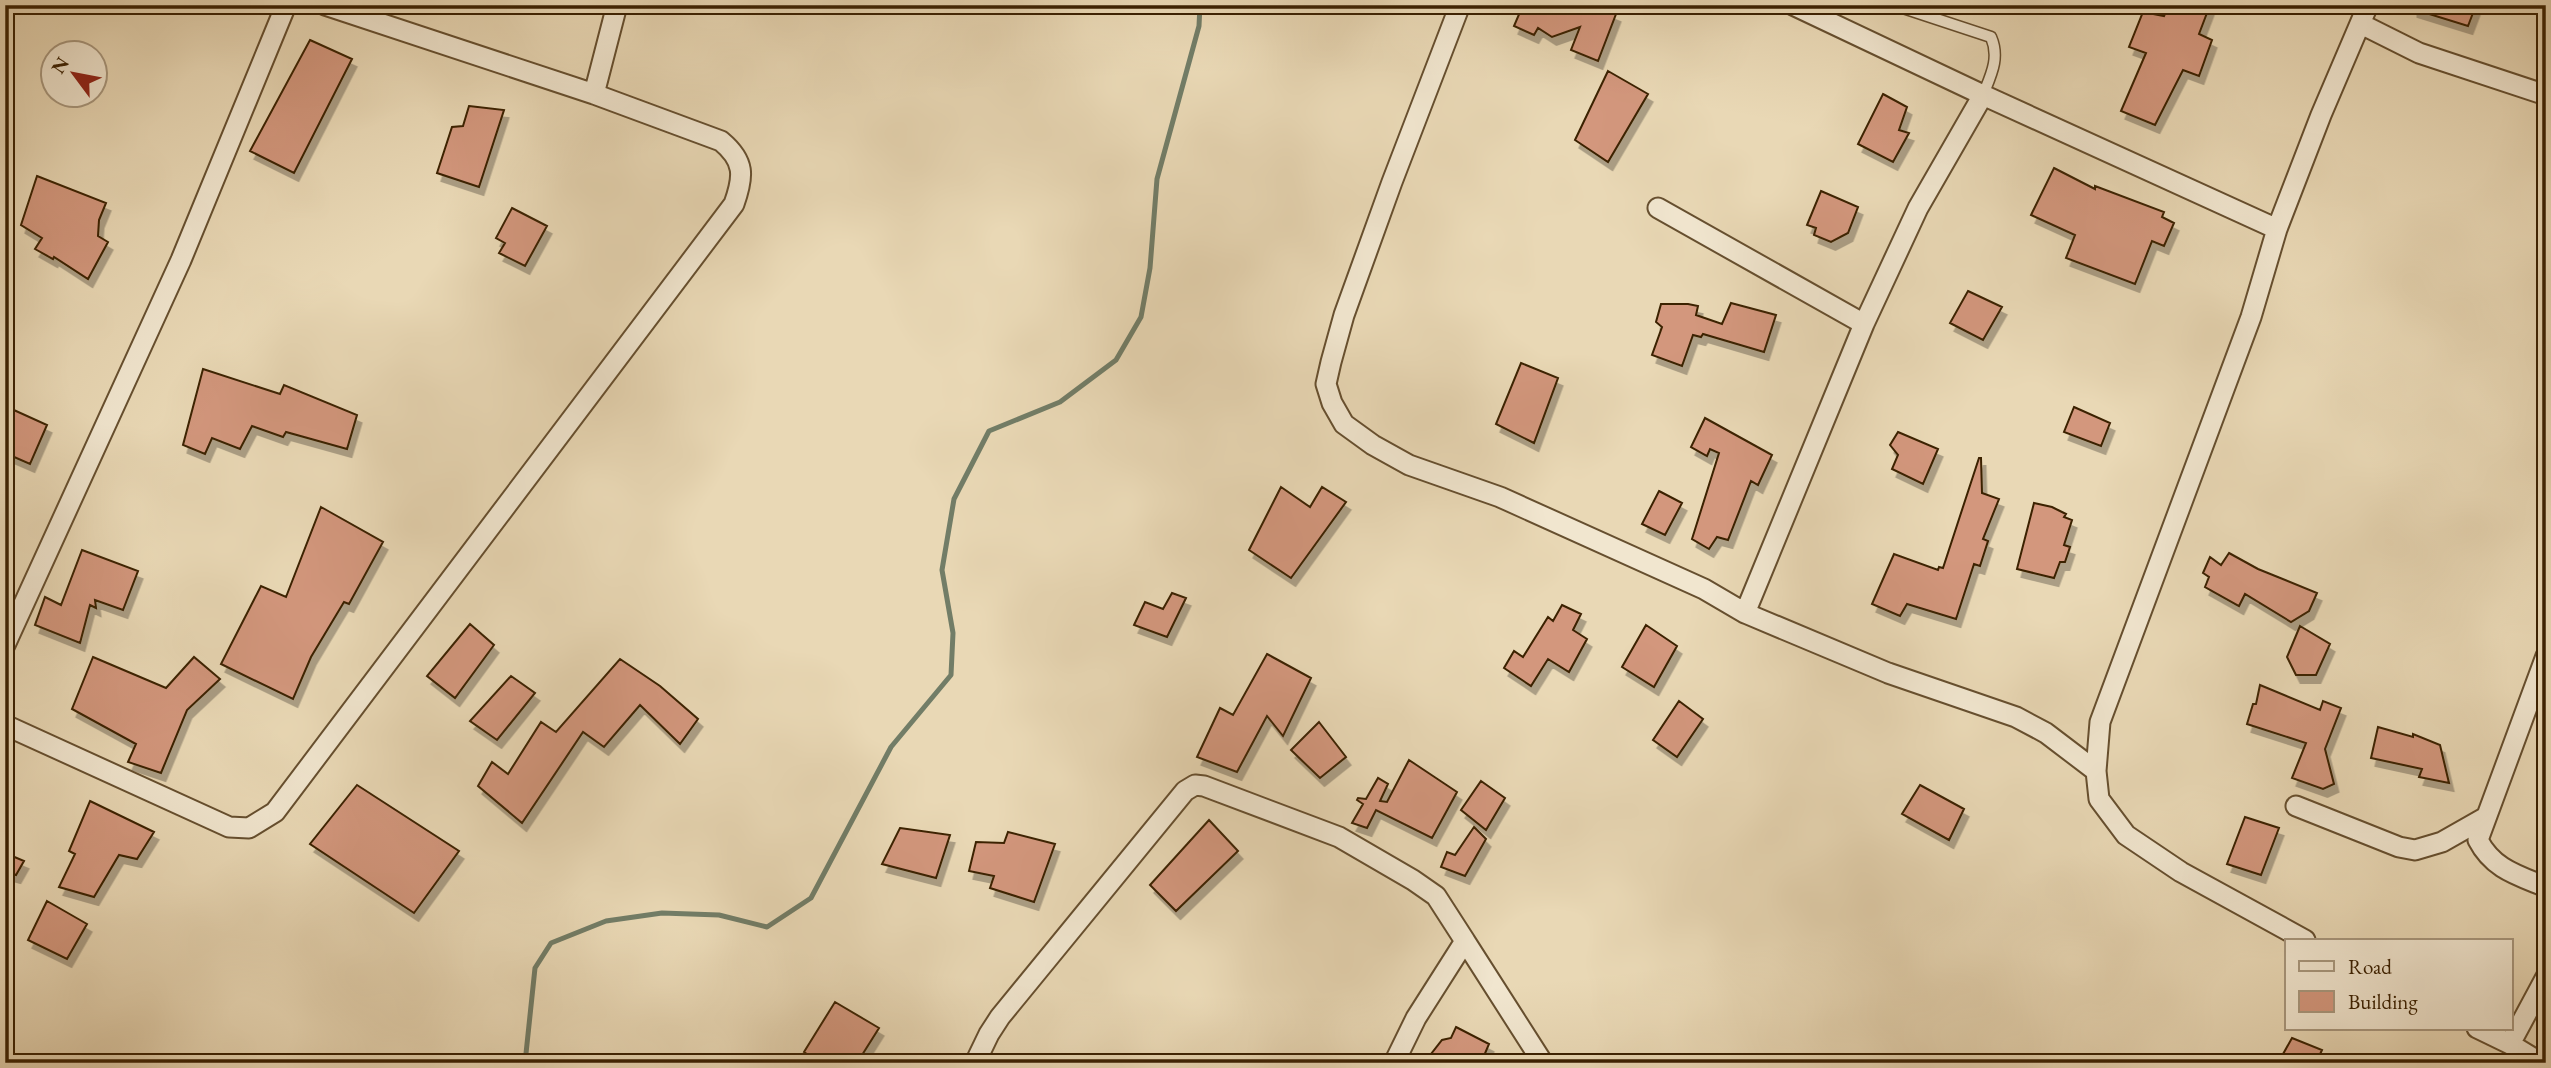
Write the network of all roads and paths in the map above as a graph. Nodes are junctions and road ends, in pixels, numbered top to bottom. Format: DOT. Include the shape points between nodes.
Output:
graph roads {
  1 [pos="286,5"];
  2 [pos="325,5"];
  3 [pos="617,5"];
  4 [pos="1460,5"];
  5 [pos="1793,5"];
  6 [pos="1894,5"];
  7 [pos="2368,5"];
  8 [pos="2361,24"];
  9 [pos="594,94"];
  10 [pos="1983,95"];
  11 [pos="2546,95"];
  12 [pos="1658,208"];
  13 [pos="2277,229"];
  14 [pos="1864,324"];
  15 [pos="1745,613"];
  16 [pos="5,645"];
  17 [pos="2546,656"];
  18 [pos="5,725"];
  19 [pos="2096,771"];
  20 [pos="2296,806"];
  21 [pos="2486,817"];
  22 [pos="2546,887"];
  23 [pos="2303,939"];
  24 [pos="1465,941"];
  25 [pos="2546,976"];
  26 [pos="2481,1030"];
  27 [pos="2510,1044"];
  28 [pos="975,1063"];
  29 [pos="1394,1063"];
  30 [pos="1543,1063"];
  31 [pos="2541,1063"];
  1 -- 16 [label="street" via="181,260"];
  2 -- 9 [label="street"];
  3 -- 9 [label="street"];
  4 -- 15 [label="street" via="1344,315 1326,384 1332,403 1344,424 1409,465 1500,498 1704,589"];
  5 -- 10 [label="street"];
  6 -- 10 [label="lane" via="1991,37 1997,51"];
  7 -- 8 [label="street"];
  8 -- 11 [label="street" via="2419,52"];
  8 -- 13 [label="street"];
  9 -- 18 [label="street" via="721,141 740,163 741,184 734,204 275,812 249,828 229,827"];
  10 -- 13 [label="street"];
  10 -- 14 [label="street" via="1918,208"];
  12 -- 14 [label="street"];
  13 -- 19 [label="street" via="2251,317 2100,722"];
  14 -- 15 [label="street"];
  15 -- 19 [label="street" via="1888,673 2016,717 2046,733"];
  17 -- 21 [label="street"];
  19 -- 23 [label="street" via="2099,799 2126,835 2181,872"];
  20 -- 21 [label="street" via="2415,850 2442,842"];
  21 -- 22 [label="street" via="2478,840 2485,854 2503,869"];
  24 -- 28 [label="street" via="1436,896 1339,837 1195,785 1185,791 1000,1017"];
  24 -- 29 [label="street" via="1416,1018"];
  24 -- 30 [label="street"];
  25 -- 27 [label="street"];
  26 -- 27 [label="street"];
  27 -- 31 [label="street"];
}
